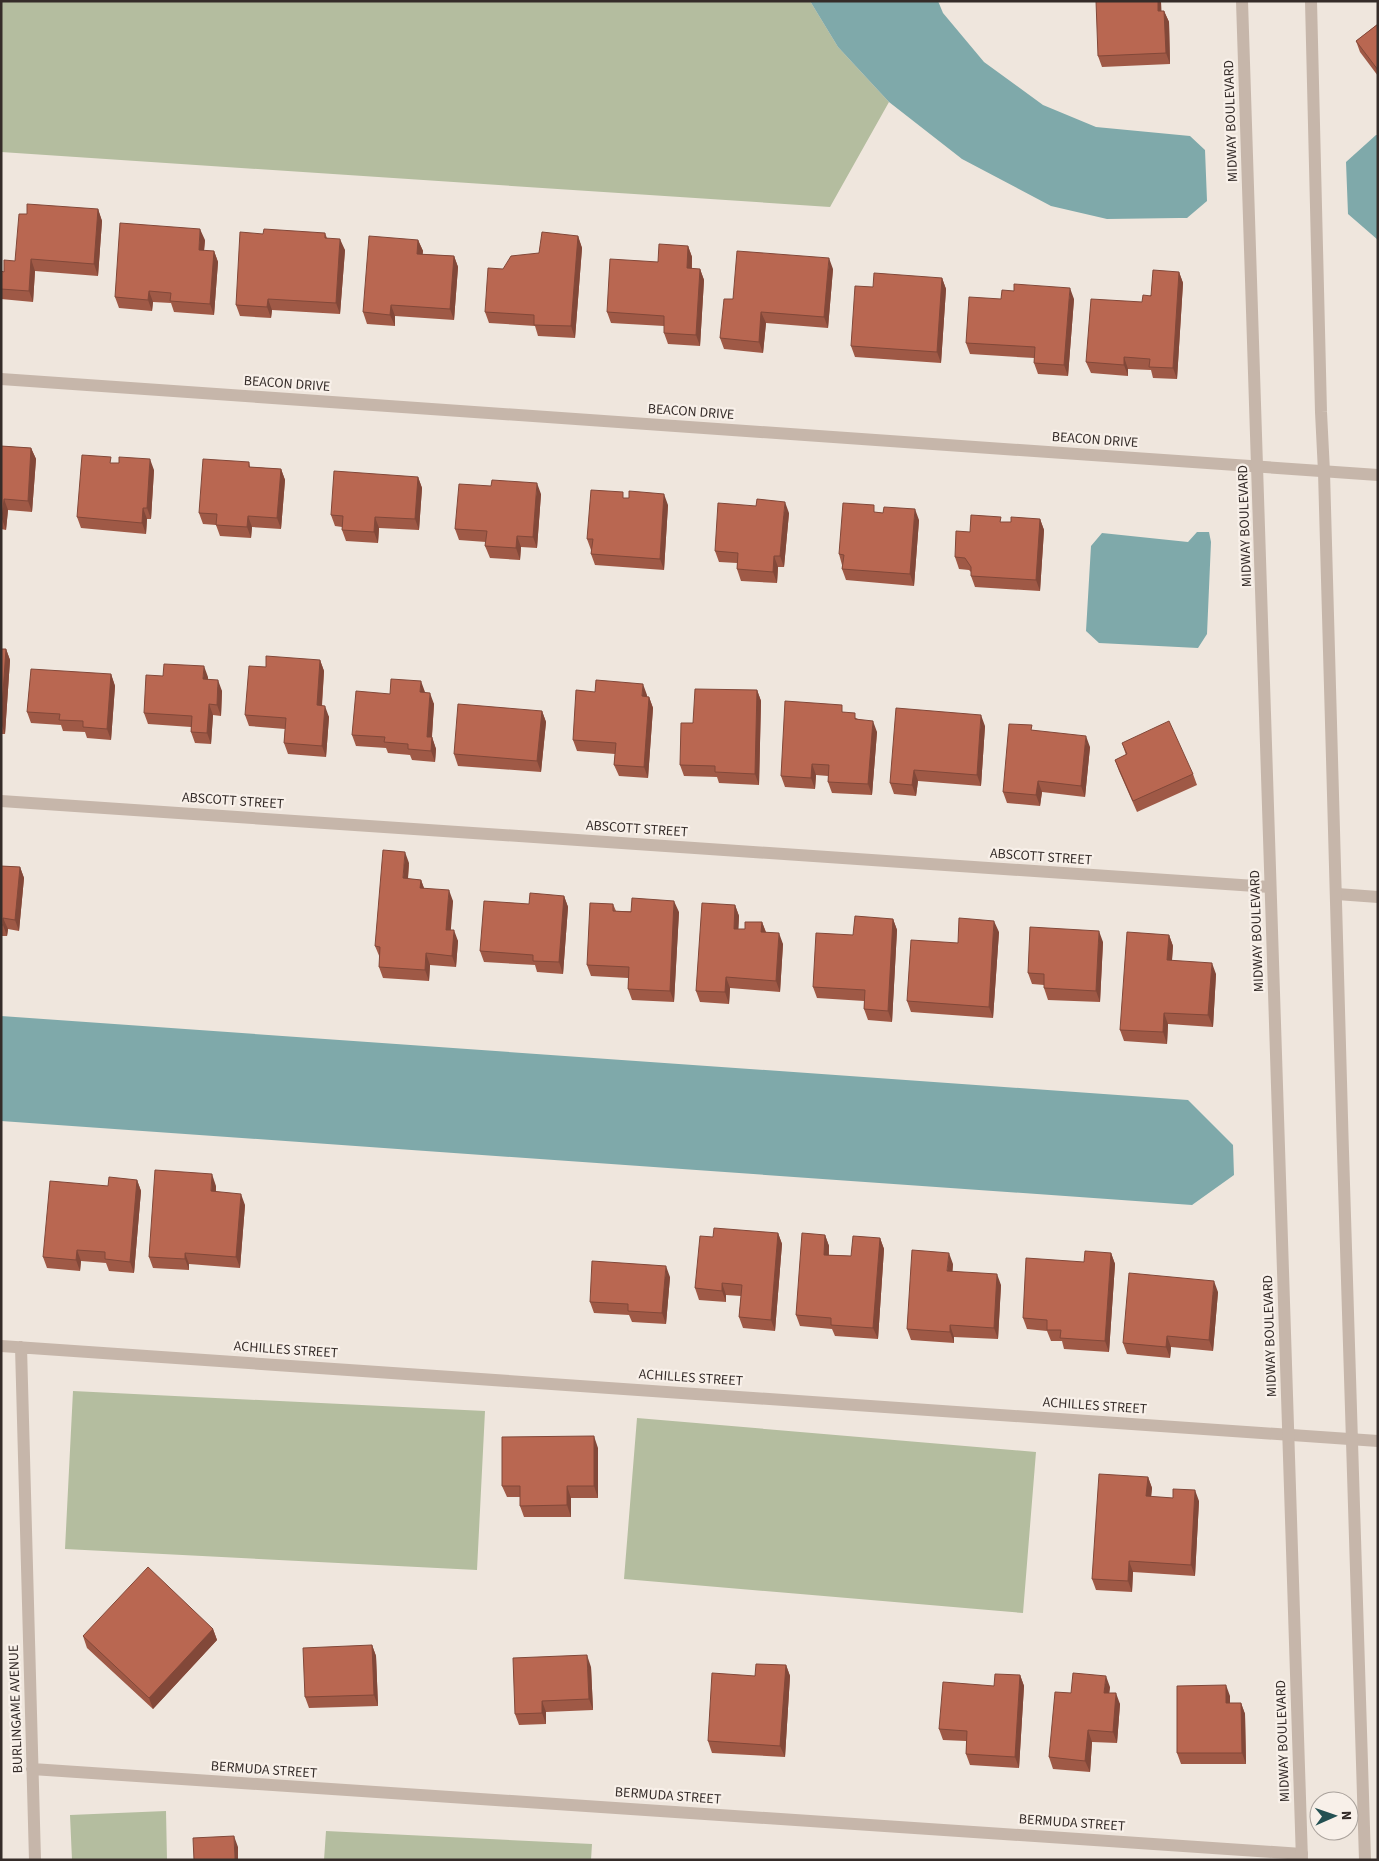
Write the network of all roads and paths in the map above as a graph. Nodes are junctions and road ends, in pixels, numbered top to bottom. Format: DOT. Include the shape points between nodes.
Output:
graph roads {
  1 [pos="1242,1"];
  2 [pos="1311,1"];
  3 [pos="1,380"];
  4 [pos="1258,467"];
  5 [pos="1324,472"];
  6 [pos="1378,475"];
  7 [pos="1,800"];
  8 [pos="1270,888"];
  9 [pos="1337,894"];
  10 [pos="1378,897"];
  11 [pos="1,1346"];
  12 [pos="21,1347"];
  13 [pos="1288,1434"];
  14 [pos="1350,1439"];
  15 [pos="1378,1441"];
  16 [pos="32,1769"];
  17 [pos="1302,1857"];
  18 [pos="35,1860"];
  19 [pos="1365,1860"];
  1 -- 4 [label="street, MIDWAY BOULEVARD"];
  2 -- 5 [label="street"];
  3 -- 4 [label="street, BEACON DRIVE"];
  4 -- 5 [label="street, BEACON DRIVE"];
  4 -- 8 [label="street, MIDWAY BOULEVARD"];
  5 -- 6 [label="street, BEACON DRIVE"];
  5 -- 9 [label="street"];
  7 -- 8 [label="street, ABSCOTT STREET"];
  8 -- 13 [label="street, MIDWAY BOULEVARD"];
  9 -- 10 [label="street"];
  9 -- 14 [label="street"];
  11 -- 12 [label="street, ACHILLES STREET"];
  12 -- 13 [label="street, ACHILLES STREET"];
  12 -- 16 [label="street, BURLINGAME AVENUE"];
  13 -- 14 [label="street, ACHILLES STREET"];
  13 -- 17 [label="street, MIDWAY BOULEVARD"];
  14 -- 15 [label="street, ACHILLES STREET"];
  14 -- 19 [label="street"];
  16 -- 17 [label="street, BERMUDA STREET"];
  16 -- 18 [label="street, BURLINGAME AVENUE"];
}
